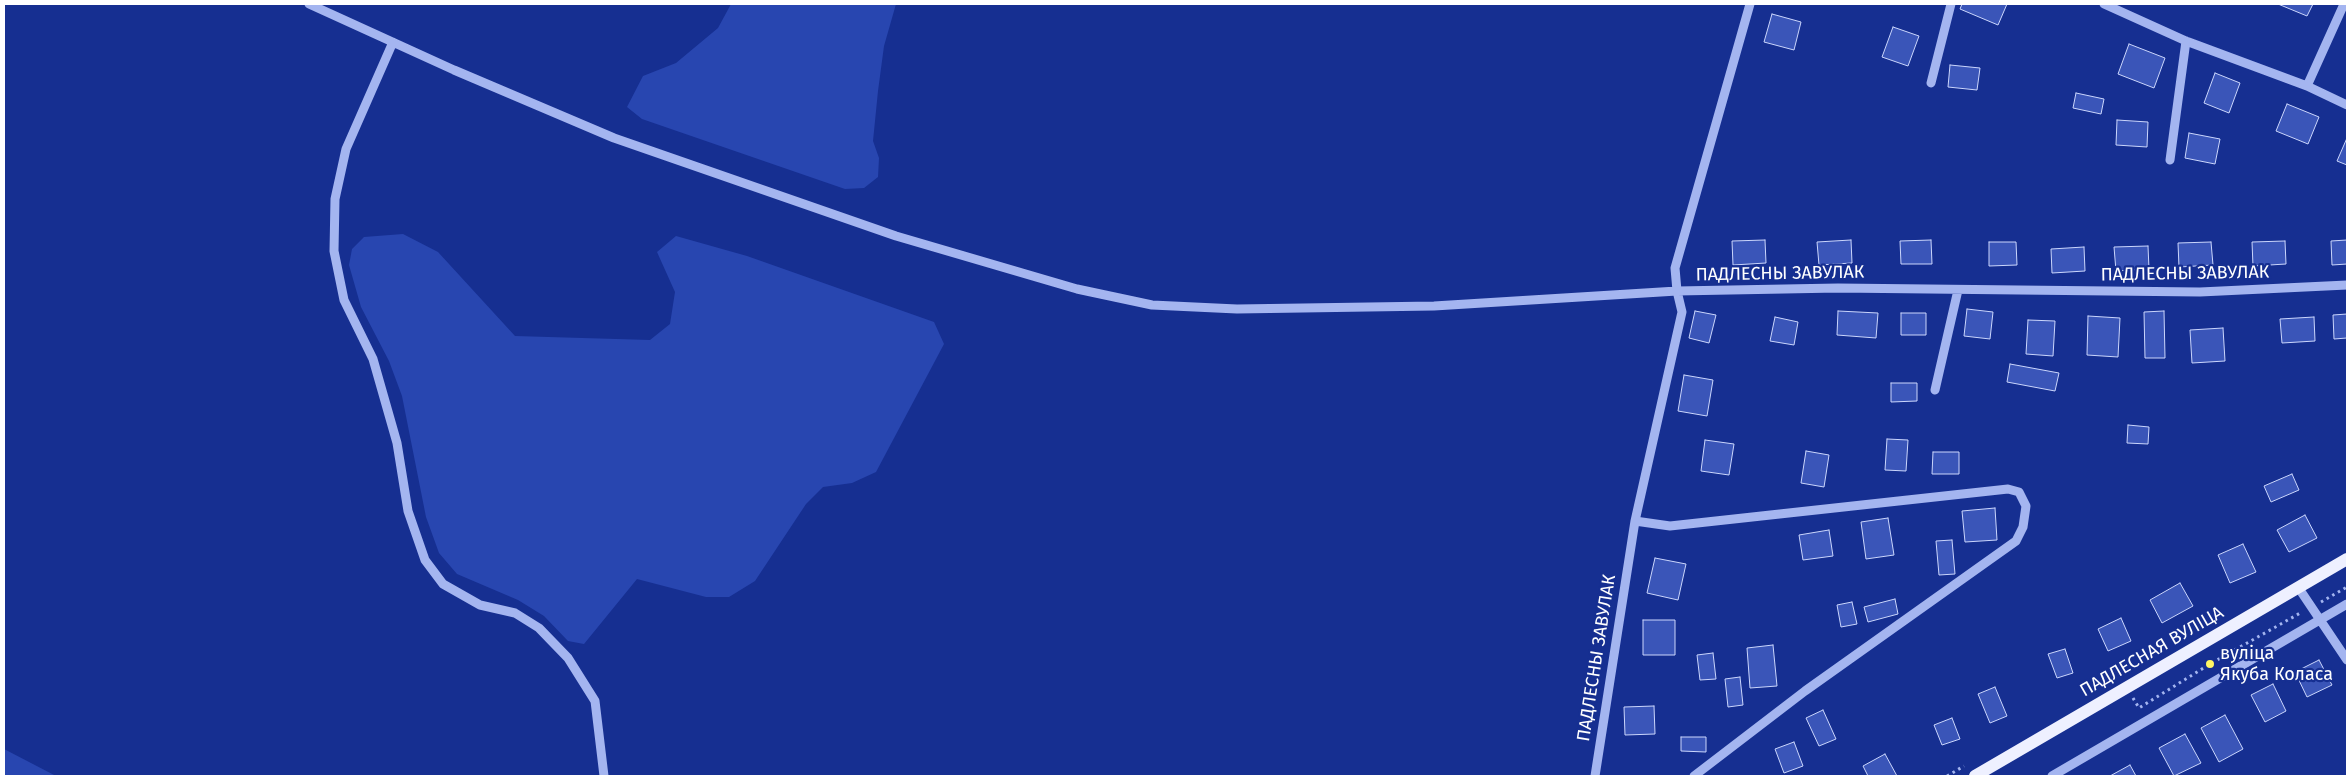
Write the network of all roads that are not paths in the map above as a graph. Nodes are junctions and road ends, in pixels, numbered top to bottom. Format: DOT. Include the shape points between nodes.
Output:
graph roads {
  1 [pos="309,4"];
  2 [pos="1750,4"];
  3 [pos="1950,4"];
  4 [pos="2104,4"];
  5 [pos="2344,4"];
  6 [pos="393,42"];
  7 [pos="2186,42"];
  8 [pos="1931,83"];
  9 [pos="2307,86"];
  10 [pos="2347,105"];
  11 [pos="2170,160"];
  12 [pos="2347,285"];
  13 [pos="1958,290"];
  14 [pos="1677,291"];
  15 [pos="1935,390"];
  16 [pos="1635,521"];
  17 [pos="2347,559"];
  18 [pos="2298,587"];
  19 [pos="2347,604"];
  20 [pos="2321,621"];
  21 [pos="2347,660"];
  22 [pos="1988,773"];
  23 [pos="604,776"];
  24 [pos="1596,776"];
  25 [pos="1694,776"];
  26 [pos="1975,776"];
  27 [pos="2052,776"];
  1 -- 6 [label="street"];
  2 -- 14 [label="street" via="1675,268"];
  3 -- 8 [label="street"];
  4 -- 7 [label="street"];
  5 -- 9 [label="street"];
  6 -- 14 [label="street" via="614,138 877,230 1077,289 1152,304 1237,309 1434,306"];
  6 -- 23 [label="street" via="346,149 334,199 334,252 344,300 373,359 397,443 408,511 425,560 443,584 480,605 515,613 539,628 568,658 595,701"];
  7 -- 9 [label="street"];
  7 -- 11 [label="street"];
  9 -- 10 [label="street"];
  12 -- 13 [label="street, ПАДЛЕСНЫ ЗАВУЛАК" via="2200,292"];
  13 -- 14 [label="street, ПАДЛЕСНЫ ЗАВУЛАК"];
  13 -- 15 [label="street"];
  14 -- 16 [label="street, ПАДЛЕСНЫ ЗАВУЛАК" via="1682,312"];
  16 -- 24 [label="street, ПАДЛЕСНЫ ЗАВУЛАК"];
  16 -- 25 [label="street" via="1670,526 2008,489 2019,492 2026,506 2023,527 2016,541 1805,691"];
  17 -- 18 [label="main road, ПАДЛЕСНАЯ ВУЛІЦА"];
  18 -- 20 [label="street"];
  18 -- 22 [label="main road, ПАДЛЕСНАЯ ВУЛІЦА"];
  19 -- 20 [label="street"];
  20 -- 21 [label="street"];
  20 -- 27 [label="street"];
  22 -- 26 [label="main road, ПАДЛЕСНАЯ ВУЛІЦА"];
}
